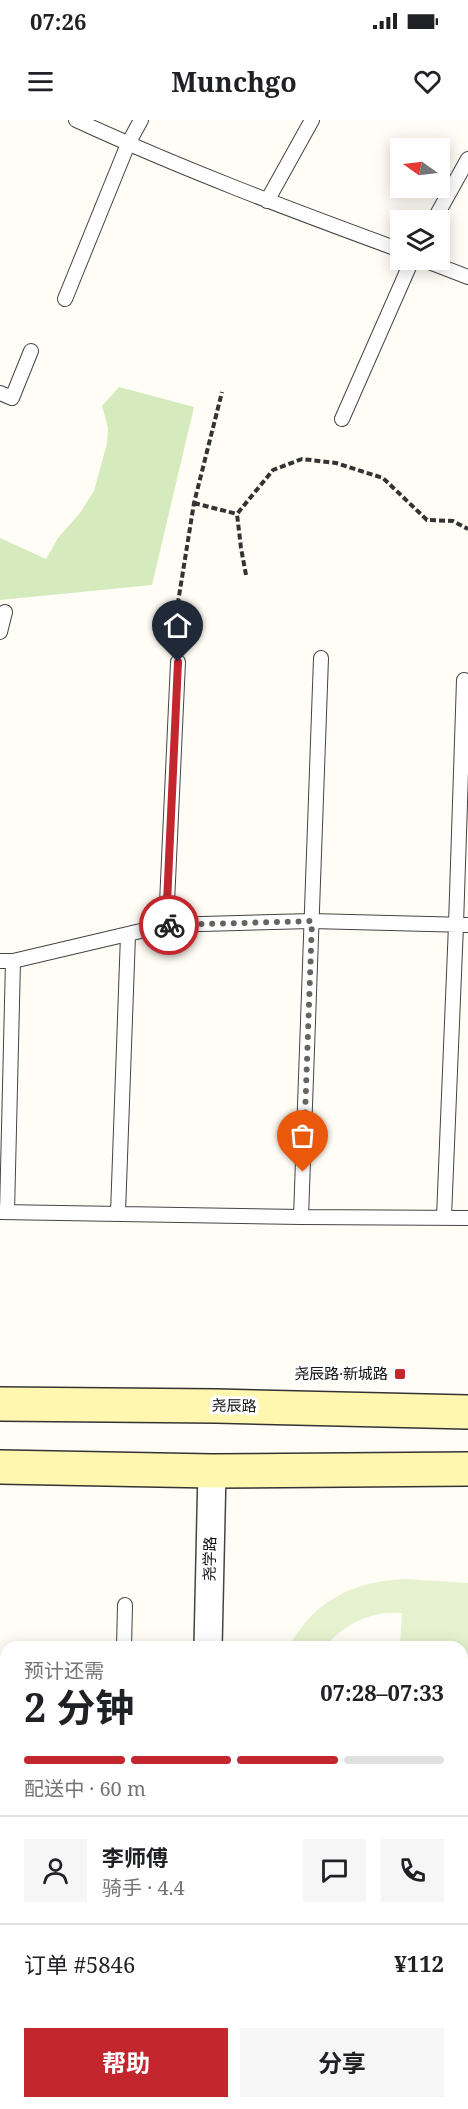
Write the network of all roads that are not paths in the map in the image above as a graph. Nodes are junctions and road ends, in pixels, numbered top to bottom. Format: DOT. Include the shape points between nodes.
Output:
graph roads {
  1 [pos="76,120"];
  2 [pos="141,120"];
  3 [pos="312,120"];
  4 [pos="128,144"];
  5 [pos="468,159"];
  6 [pos="267,201"];
  7 [pos="440,210"];
  8 [pos="390,246"];
  9 [pos="408,270"];
  10 [pos="450,270"];
  11 [pos="468,277"];
  12 [pos="65,299"];
  13 [pos="31,351"];
  14 [pos="0,393"];
  15 [pos="342,419"];
  16 [pos="5,612"];
  17 [pos="0,632"];
  18 [pos="321,658"];
  19 [pos="178,662"];
  20 [pos="464,680"];
  21 [pos="312,921"];
  22 [pos="166,925"];
  23 [pos="462,925"];
  24 [pos="128,935"];
  25 [pos="7,961"];
  26 [pos="4,1212"];
  27 [pos="118,1213"];
  28 [pos="301,1217"];
  29 [pos="444,1217"];
  30 [pos="468,1218"];
  31 [pos="0,1404"];
  32 [pos="468,1412"];
  33 [pos="0,1467"];
  34 [pos="468,1469"];
  35 [pos="212,1471"];
  36 [pos="125,1605"];
  37 [pos="124,1641"];
  38 [pos="208,1641"];
  1 -- 4 [label="lane"];
  2 -- 4 [label="lane"];
  3 -- 6 [label="lane"];
  4 -- 6 [label="lane"];
  4 -- 12 [label="lane"];
  5 -- 7 [label="lane"];
  6 -- 8 [label="lane"];
  9 -- 15 [label="lane"];
  10 -- 11 [label="lane"];
  13 -- 14 [label="lane" via="12,398"];
  16 -- 17 [label="lane"];
  18 -- 21 [label="lane"];
  19 -- 22 [label="lane"];
  20 -- 23 [label="lane"];
  21 -- 22 [label="lane"];
  21 -- 23 [label="lane"];
  21 -- 28 [label="lane"];
  22 -- 24 [label="lane"];
  23 -- 29 [label="lane"];
  24 -- 25 [label="lane"];
  24 -- 27 [label="lane"];
  25 -- 26 [label="lane"];
  26 -- 27 [label="lane"];
  27 -- 28 [label="lane"];
  28 -- 29 [label="lane"];
  29 -- 30 [label="lane"];
  31 -- 32 [label="main road, 尧辰路"];
  33 -- 35 [label="main road"];
  34 -- 35 [label="main road"];
  35 -- 38 [label="street, 尧学路"];
  36 -- 37 [label="lane"];
}
